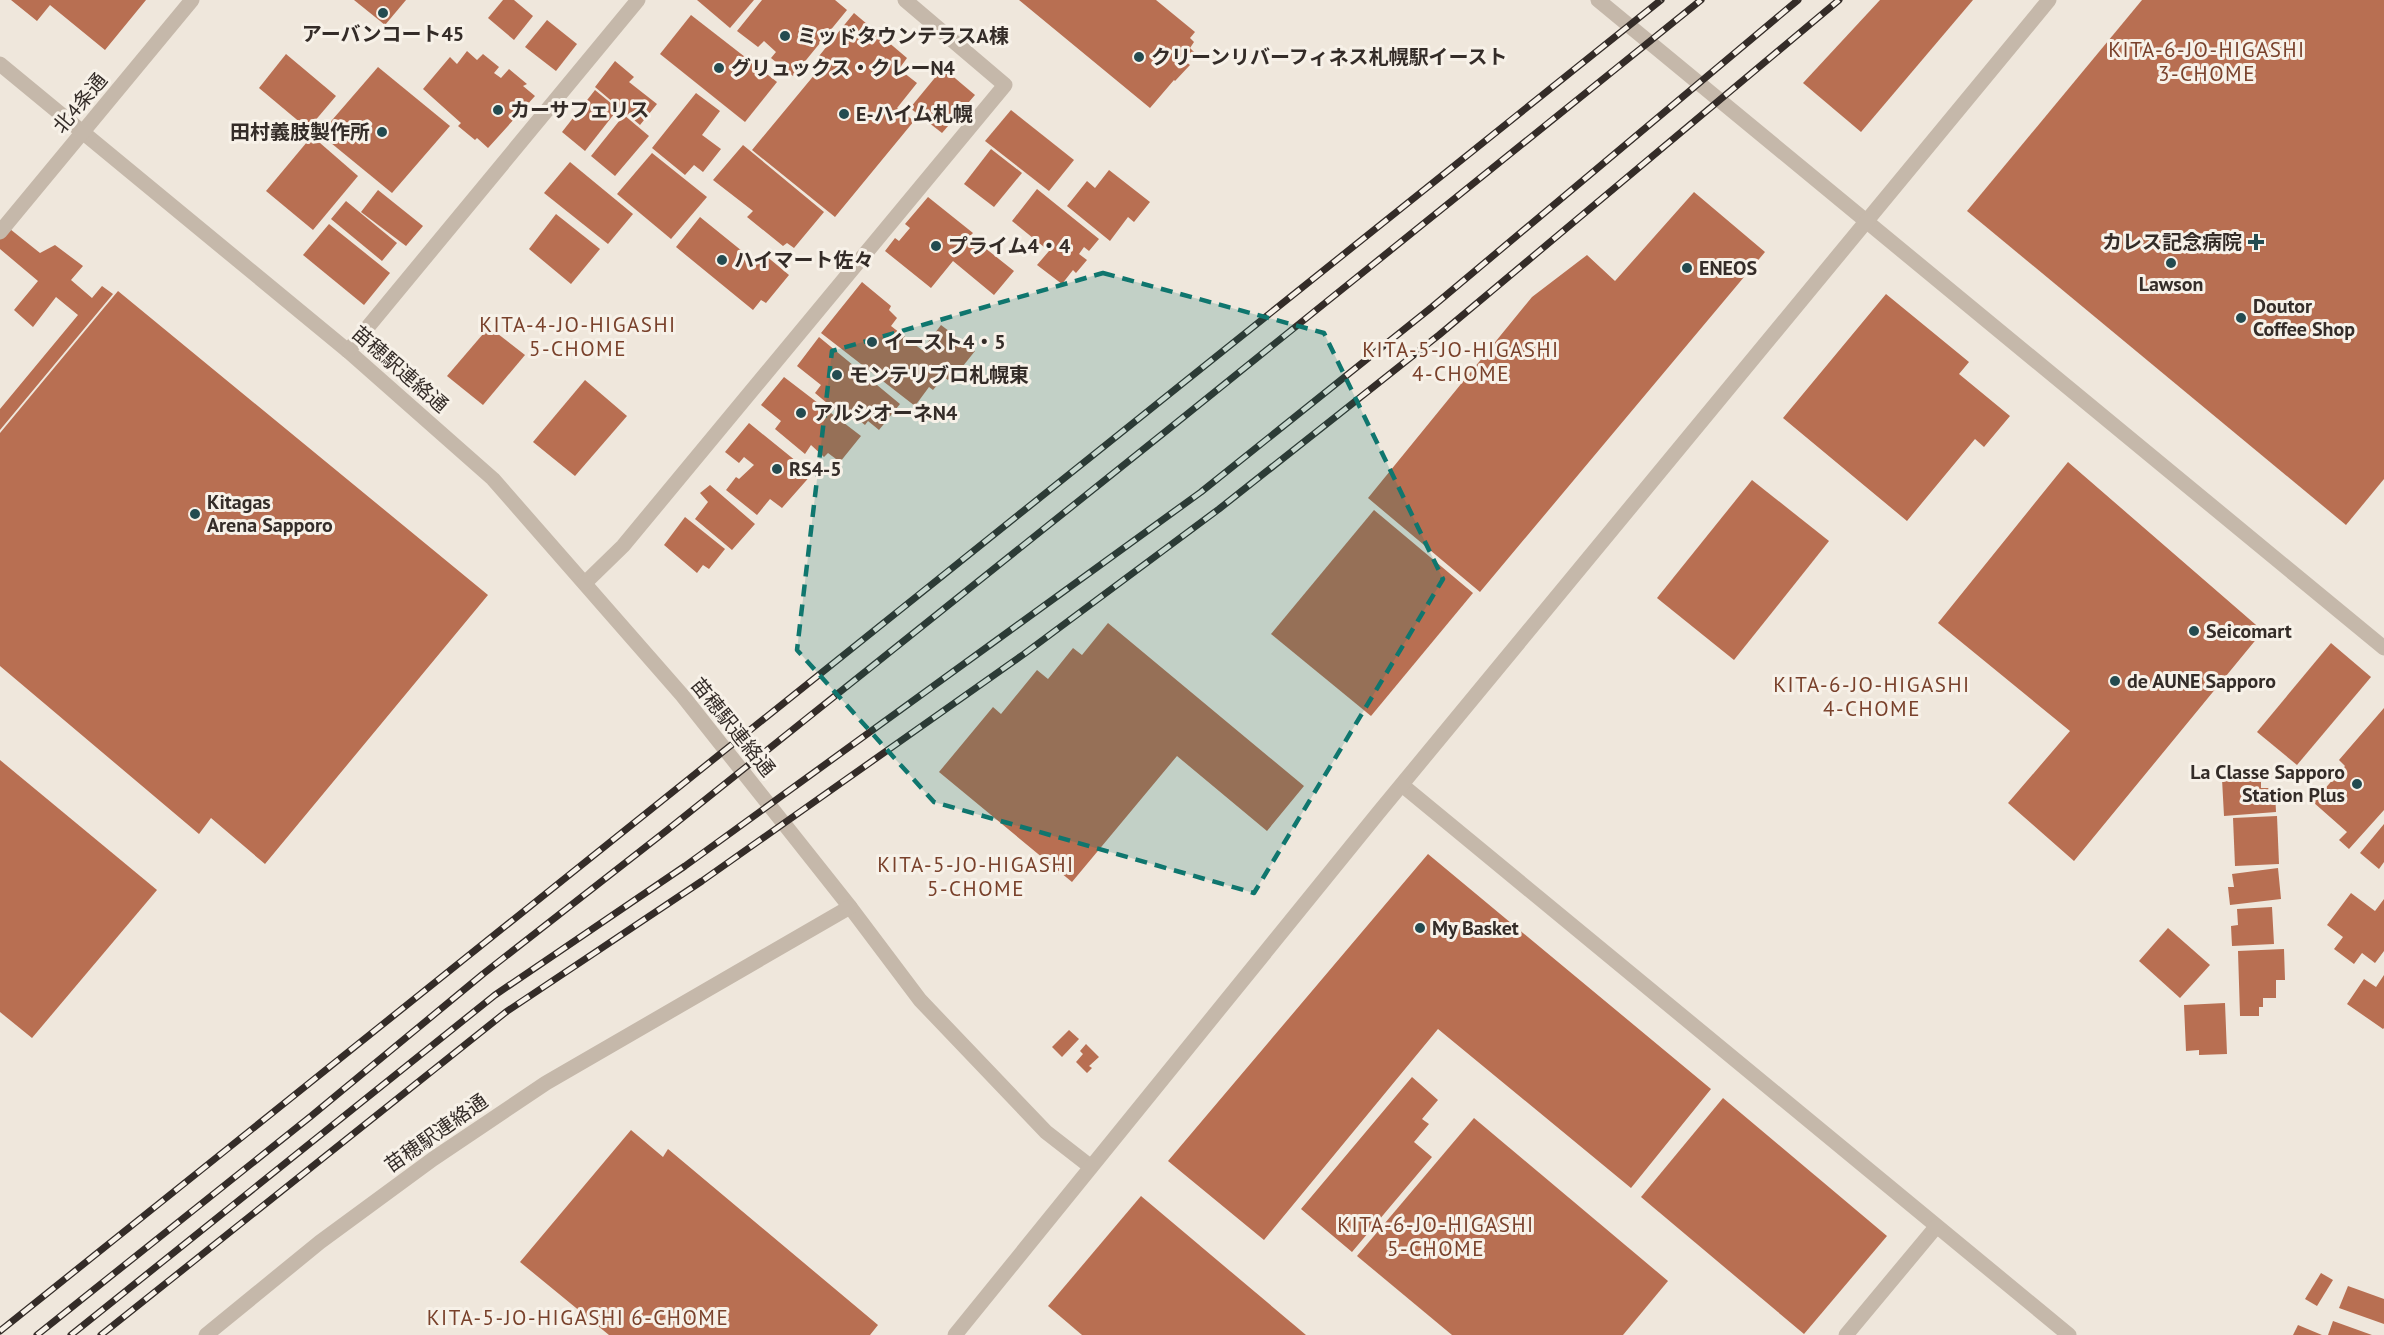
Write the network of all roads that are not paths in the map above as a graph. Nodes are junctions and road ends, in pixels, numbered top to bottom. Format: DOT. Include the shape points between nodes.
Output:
graph roads {
  1 [pos="192,0"];
  2 [pos="638,0"];
  3 [pos="905,0"];
  4 [pos="1598,0"];
  5 [pos="2049,0"];
  6 [pos="0,64"];
  7 [pos="82,133"];
  8 [pos="1865,221"];
  9 [pos="0,232"];
  10 [pos="348,351"];
  11 [pos="585,583"];
  12 [pos="2384,648"];
  13 [pos="1402,785"];
  14 [pos="850,907"];
  15 [pos="1091,1167"];
  16 [pos="1936,1227"];
  17 [pos="206,1335"];
  18 [pos="955,1335"];
  19 [pos="1846,1335"];
  20 [pos="2069,1335"];
  1 -- 7 [label="street, 北4条通"];
  2 -- 10 [label="street"];
  3 -- 11 [label="street" via="1005,85 623,546"];
  4 -- 8 [label="street"];
  5 -- 8 [label="street"];
  6 -- 7 [label="street, 苗穂駅連絡通"];
  7 -- 9 [label="street, 北4条通"];
  7 -- 10 [label="street, 苗穂駅連絡通"];
  8 -- 12 [label="street"];
  8 -- 13 [label="street"];
  10 -- 11 [label="street, 苗穂駅連絡通" via="493,479"];
  11 -- 14 [label="street, 苗穂駅連絡通" via="682,695"];
  13 -- 15 [label="street"];
  13 -- 16 [label="street"];
  14 -- 15 [label="street" via="920,1000 1046,1132"];
  14 -- 17 [label="street, 苗穂駅連絡通" via="546,1083 320,1242"];
  15 -- 18 [label="street"];
  16 -- 19 [label="street"];
  16 -- 20 [label="street"];
}
